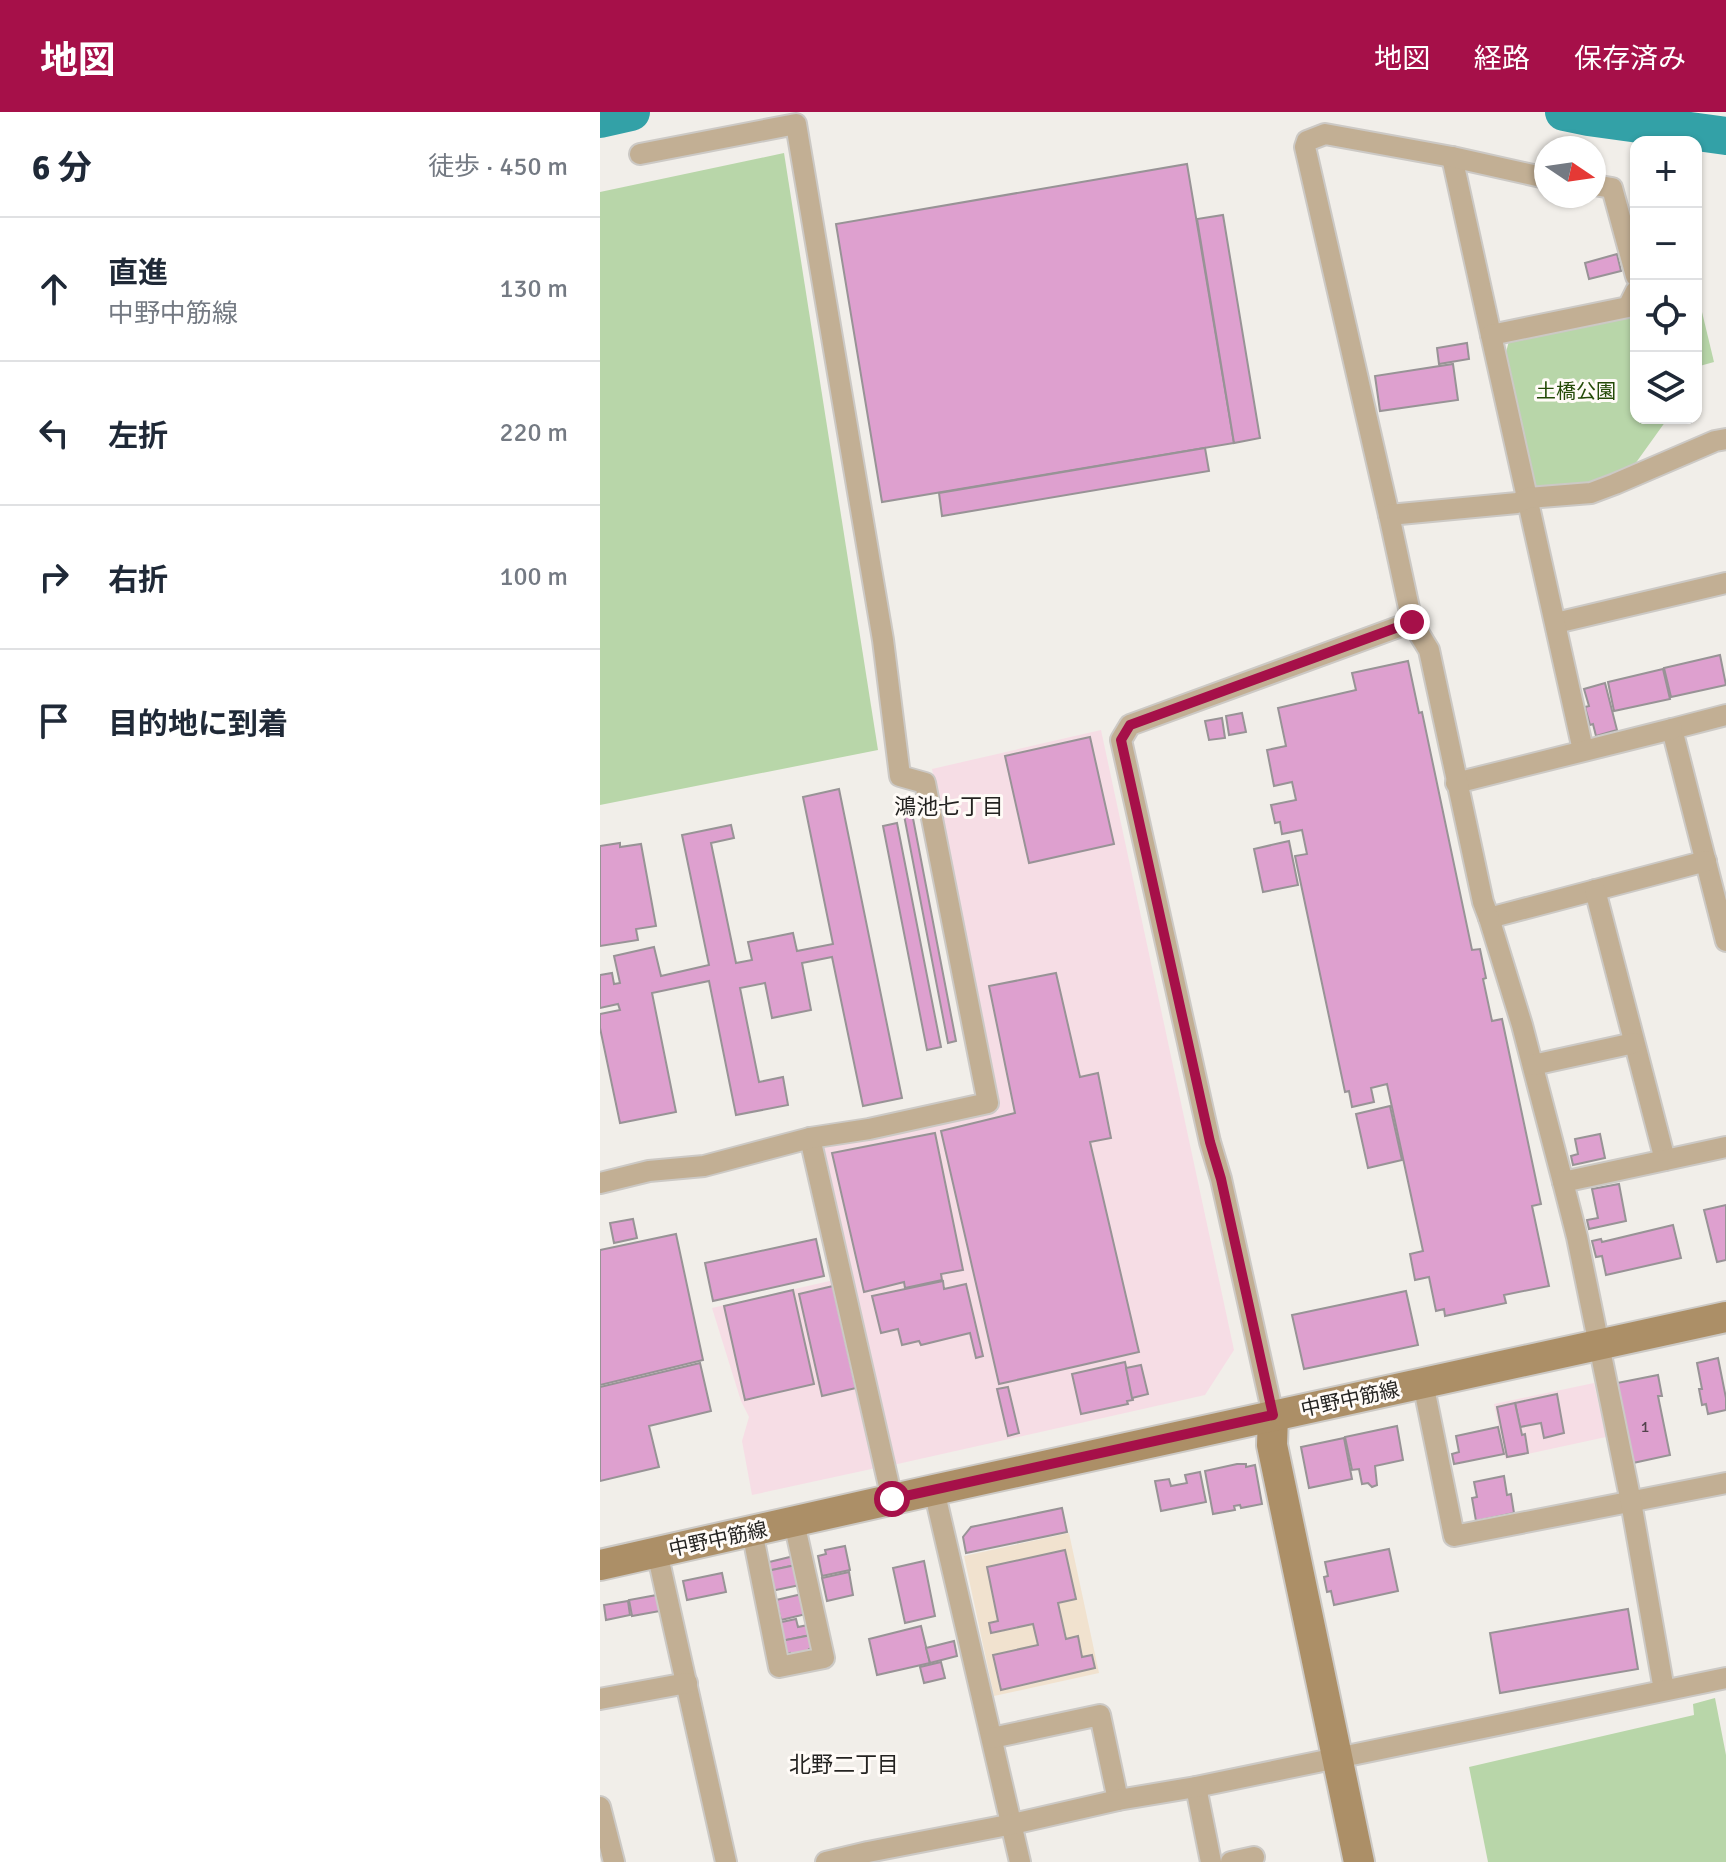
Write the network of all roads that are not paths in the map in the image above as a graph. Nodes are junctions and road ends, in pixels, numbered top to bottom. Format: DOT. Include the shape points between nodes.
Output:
graph roads {
  1 [pos="640,154"];
  2 [pos="1452,157"];
  3 [pos="1534,175"];
  4 [pos="1606,187"];
  5 [pos="1630,254"];
  6 [pos="1630,303"];
  7 [pos="1491,335"];
  8 [pos="1726,439"];
  9 [pos="1528,498"];
  10 [pos="1389,515"];
  11 [pos="1726,583"];
  12 [pos="1412,622"];
  13 [pos="1556,623"];
  14 [pos="1726,715"];
  15 [pos="1672,729"];
  16 [pos="1583,750"];
  17 [pos="1456,783"];
  18 [pos="1706,861"];
  19 [pos="1595,890"];
  20 [pos="1489,918"];
  21 [pos="1726,941"];
  22 [pos="1634,1043"];
  23 [pos="1533,1065"];
  24 [pos="810,1138"];
  25 [pos="1726,1147"];
  26 [pos="1665,1160"];
  27 [pos="1563,1182"];
  28 [pos="600,1183"];
  29 [pos="1726,1317"];
  30 [pos="1598,1345"];
  31 [pos="1423,1383"];
  32 [pos="1273,1415"];
  33 [pos="1726,1483"];
  34 [pos="934,1490"];
  35 [pos="892,1499"];
  36 [pos="1631,1502"];
  37 [pos="794,1522"];
  38 [pos="752,1531"];
  39 [pos="657,1552"];
  40 [pos="600,1565"];
  41 [pos="1726,1678"];
  42 [pos="687,1683"];
  43 [pos="1664,1690"];
  44 [pos="600,1699"];
  45 [pos="992,1738"];
  46 [pos="1337,1757"];
  47 [pos="1196,1787"];
  48 [pos="1118,1800"];
  49 [pos="600,1807"];
  50 [pos="1013,1824"];
  51 [pos="1254,1857"];
  52 [pos="614,1862"];
  53 [pos="726,1862"];
  54 [pos="826,1862"];
  55 [pos="1020,1862"];
  56 [pos="1211,1862"];
  57 [pos="1231,1862"];
  58 [pos="1359,1862"];
  1 -- 24 [label="street" via="796,124 883,640 900,776 925,783 988,1103"];
  2 -- 3 [label="street"];
  2 -- 7 [label="street"];
  2 -- 10 [label="street" via="1325,134 1305,147"];
  4 -- 5 [label="street" via="1612,188"];
  6 -- 7 [label="street"];
  7 -- 9 [label="street"];
  8 -- 9 [label="street" via="1591,493"];
  9 -- 10 [label="street"];
  9 -- 13 [label="street"];
  10 -- 12 [label="street"];
  11 -- 13 [label="street"];
  12 -- 17 [label="street" via="1429,650"];
  12 -- 32 [label="street" via="1130,725 1121,740"];
  13 -- 16 [label="street"];
  14 -- 15 [label="street"];
  15 -- 16 [label="street"];
  15 -- 18 [label="street"];
  16 -- 17 [label="street"];
  17 -- 20 [label="street"];
  18 -- 19 [label="street"];
  18 -- 21 [label="street"];
  19 -- 20 [label="street"];
  19 -- 22 [label="street"];
  20 -- 23 [label="street"];
  22 -- 23 [label="street"];
  22 -- 26 [label="street"];
  23 -- 27 [label="street"];
  24 -- 28 [label="street" via="704,1166"];
  24 -- 35 [label="street"];
  25 -- 26 [label="street"];
  26 -- 27 [label="street"];
  27 -- 30 [label="street"];
  29 -- 30 [label="main road, 中野中筋線"];
  30 -- 31 [label="main road, 中野中筋線"];
  30 -- 36 [label="street"];
  31 -- 32 [label="main road, 中野中筋線"];
  31 -- 36 [label="street" via="1454,1536"];
  32 -- 34 [label="main road, 中野中筋線"];
  32 -- 46 [label="main road" via="1272,1445"];
  33 -- 36 [label="street"];
  34 -- 35 [label="main road, 中野中筋線"];
  34 -- 45 [label="street"];
  35 -- 37 [label="main road, 中野中筋線"];
  36 -- 43 [label="street"];
  37 -- 38 [label="main road, 中野中筋線"];
  37 -- 38 [label="street" via="824,1658 779,1667"];
  38 -- 39 [label="main road, 中野中筋線"];
  39 -- 40 [label="main road, 中野中筋線"];
  39 -- 42 [label="street"];
  41 -- 43 [label="street"];
  42 -- 44 [label="street"];
  42 -- 53 [label="street"];
  43 -- 46 [label="street"];
  45 -- 48 [label="street" via="1100,1715"];
  45 -- 50 [label="street"];
  46 -- 47 [label="street"];
  46 -- 58 [label="main road"];
  47 -- 48 [label="street"];
  47 -- 56 [label="street"];
  48 -- 50 [label="street"];
  49 -- 52 [label="street"];
  50 -- 54 [label="street"];
  50 -- 55 [label="street"];
  51 -- 57 [label="street"];
}
